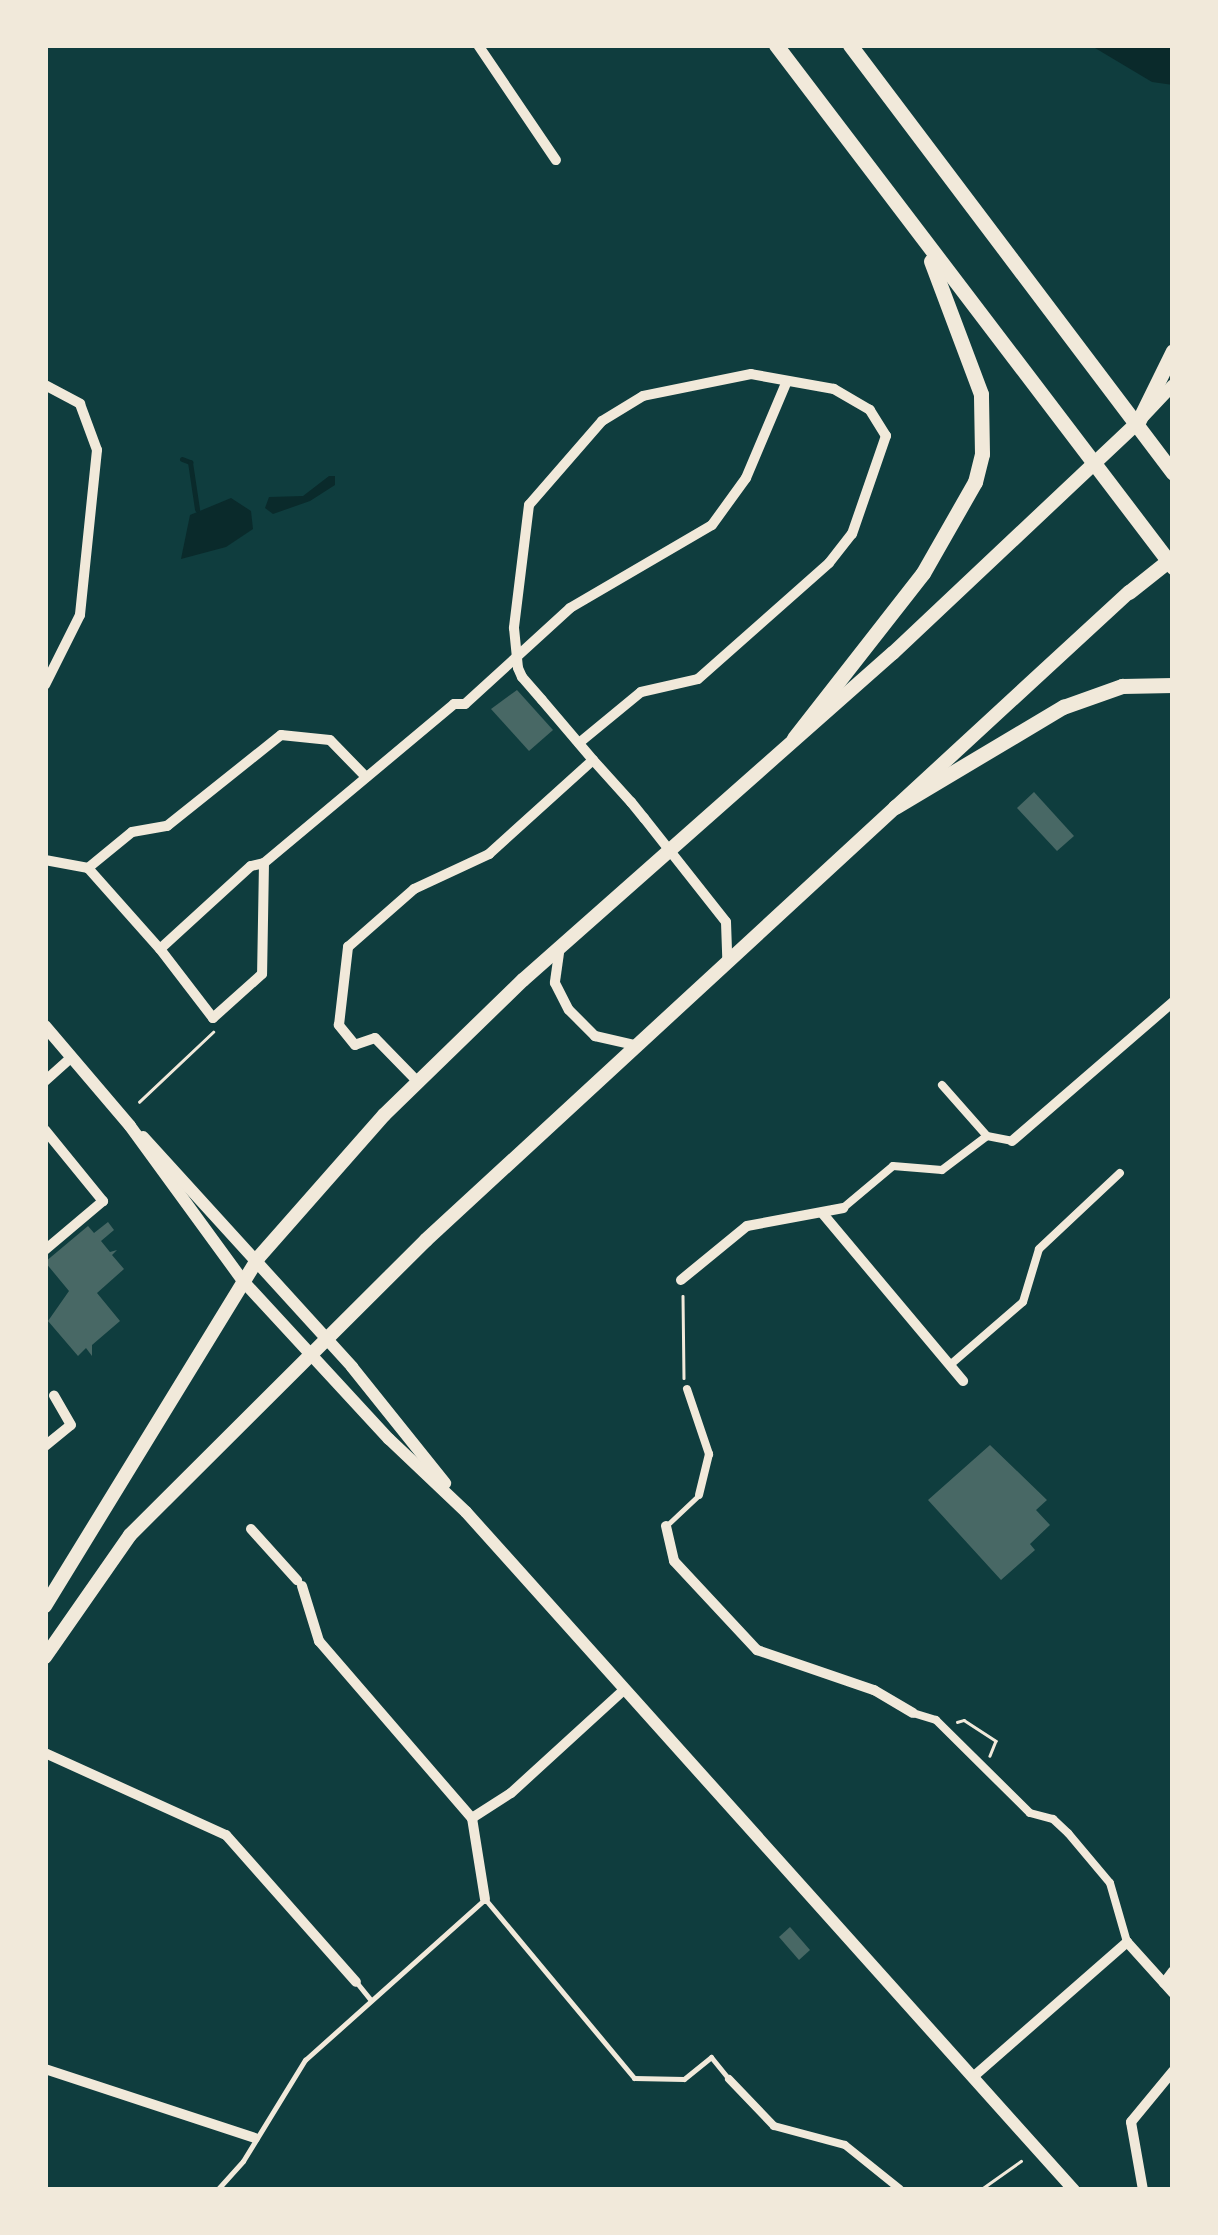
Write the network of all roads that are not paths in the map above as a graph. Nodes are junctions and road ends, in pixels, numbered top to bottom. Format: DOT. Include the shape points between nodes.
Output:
graph roads {
  1 [pos="478,45"];
  2 [pos="776,45"];
  3 [pos="850,45"];
  4 [pos="556,160"];
  5 [pos="924,243"];
  6 [pos="1173,351"];
  7 [pos="787,382"];
  8 [pos="1173,384"];
  9 [pos="45,385"];
  10 [pos="1138,422"];
  11 [pos="1173,473"];
  12 [pos="1173,554"];
  13 [pos="1173,567"];
  14 [pos="1129,592"];
  15 [pos="516,660"];
  16 [pos="45,685"];
  17 [pos="1173,685"];
  18 [pos="794,738"];
  19 [pos="579,744"];
  20 [pos="593,760"];
  21 [pos="366,777"];
  22 [pos="895,807"];
  23 [pos="670,852"];
  24 [pos="45,860"];
  25 [pos="264,863"];
  26 [pos="88,868"];
  27 [pos="160,949"];
  28 [pos="559,952"];
  29 [pos="727,960"];
  30 [pos="1173,1002"];
  31 [pos="45,1026"];
  32 [pos="634,1044"];
  33 [pos="72,1058"];
  34 [pos="45,1080"];
  35 [pos="417,1081"];
  36 [pos="942,1086"];
  37 [pos="130,1126"];
  38 [pos="45,1130"];
  39 [pos="987,1136"];
  40 [pos="1012,1141"];
  41 [pos="1120,1173"];
  42 [pos="843,1208"];
  43 [pos="823,1214"];
  44 [pos="45,1250"];
  45 [pos="258,1258"];
  46 [pos="243,1281"];
  47 [pos="682,1285"];
  48 [pos="328,1340"];
  49 [pos="311,1357"];
  50 [pos="950,1365"];
  51 [pos="963,1381"];
  52 [pos="687,1389"];
  53 [pos="54,1396"];
  54 [pos="45,1446"];
  55 [pos="700,1495"];
  56 [pos="466,1512"];
  57 [pos="666,1526"];
  58 [pos="251,1528"];
  59 [pos="45,1606"];
  60 [pos="45,1657"];
  61 [pos="626,1689"];
  62 [pos="913,1713"];
  63 [pos="45,1754"];
  64 [pos="472,1818"];
  65 [pos="485,1899"];
  66 [pos="1127,1942"];
  67 [pos="1173,1971"];
  68 [pos="356,1982"];
  69 [pos="1164,1983"];
  70 [pos="1173,1993"];
  71 [pos="371,2000"];
  72 [pos="45,2068"];
  73 [pos="1173,2070"];
  74 [pos="973,2077"];
  75 [pos="729,2079"];
  76 [pos="255,2138"];
  77 [pos="217,2190"];
  78 [pos="901,2190"];
  79 [pos="1074,2190"];
  80 [pos="1143,2190"];
  1 -- 4 [label="street"];
  2 -- 5 [label="main road"];
  3 -- 11 [label="main road"];
  5 -- 13 [label="main road"];
  5 -- 18 [label="main road" via="975,371 982,454 937,553"];
  6 -- 10 [label="main road"];
  7 -- 15 [label="street" via="750,471 712,525 570,608"];
  7 -- 15 [label="street" via="751,374 712,378 643,396 602,420 529,505"];
  7 -- 19 [label="street" via="856,400 883,428 886,436 850,538 698,679 641,692"];
  8 -- 10 [label="street"];
  9 -- 16 [label="street" via="80,404 98,450 80,615"];
  10 -- 18 [label="main road" via="976,578"];
  12 -- 14 [label="main road"];
  14 -- 22 [label="main road"];
  15 -- 19 [label="street" via="522,678"];
  15 -- 21 [label="street"];
  17 -- 22 [label="main road" via="1122,686 1063,707"];
  18 -- 23 [label="main road"];
  19 -- 20 [label="street"];
  20 -- 23 [label="street"];
  20 -- 35 [label="street" via="489,854 414,890 348,948 339,1025 355,1046 376,1038"];
  21 -- 25 [label="street"];
  21 -- 26 [label="street" via="330,740 273,737 167,826 132,832"];
  22 -- 29 [label="main road"];
  23 -- 28 [label="main road"];
  23 -- 29 [label="street" via="726,922"];
  24 -- 26 [label="street"];
  25 -- 27 [label="street" via="251,866"];
  25 -- 27 [label="street" via="262,974 213,1018"];
  26 -- 27 [label="street"];
  28 -- 32 [label="street" via="555,983 569,1010 595,1036"];
  28 -- 35 [label="main road"];
  29 -- 32 [label="main road"];
  30 -- 40 [label="street"];
  31 -- 33 [label="street"];
  32 -- 48 [label="main road"];
  33 -- 34 [label="street"];
  33 -- 37 [label="street"];
  35 -- 45 [label="main road"];
  36 -- 39 [label="street"];
  37 -- 45 [label="street" via="171,1161"];
  37 -- 46 [label="street"];
  38 -- 44 [label="street" via="103,1201"];
  39 -- 40 [label="street"];
  39 -- 42 [label="street" via="942,1170 894,1166"];
  41 -- 50 [label="street" via="1039,1249 1023,1302"];
  42 -- 43 [label="street"];
  43 -- 47 [label="street" via="747,1226"];
  43 -- 50 [label="street"];
  45 -- 46 [label="main road"];
  45 -- 48 [label="street"];
  46 -- 49 [label="street"];
  46 -- 59 [label="main road"];
  48 -- 49 [label="main road"];
  48 -- 56 [label="street"];
  49 -- 56 [label="street"];
  49 -- 60 [label="main road" via="130,1535"];
  50 -- 51 [label="street"];
  52 -- 55 [label="street" via="709,1454"];
  53 -- 54 [label="street" via="71,1426"];
  55 -- 57 [label="lane"];
  56 -- 61 [label="street"];
  57 -- 62 [label="street" via="674,1561 756,1650 874,1690"];
  58 -- 64 [label="street" via="300,1583 318,1641"];
  61 -- 64 [label="street" via="499,1803"];
  61 -- 74 [label="street"];
  62 -- 66 [label="street" via="936,1720 1030,1813 1058,1822 1104,1874"];
  63 -- 68 [label="street" via="231,1839"];
  64 -- 65 [label="street"];
  65 -- 71 [label="lane"];
  65 -- 75 [label="lane" via="634,2078 684,2078 711,2058"];
  66 -- 69 [label="street"];
  66 -- 74 [label="street"];
  67 -- 69 [label="street"];
  68 -- 71 [label="lane"];
  69 -- 70 [label="street"];
  71 -- 76 [label="lane" via="305,2060"];
  72 -- 76 [label="street"];
  73 -- 80 [label="street" via="1130,2122"];
  74 -- 79 [label="street"];
  75 -- 78 [label="street" via="774,2126 846,2145"];
  76 -- 77 [label="lane"];
}
